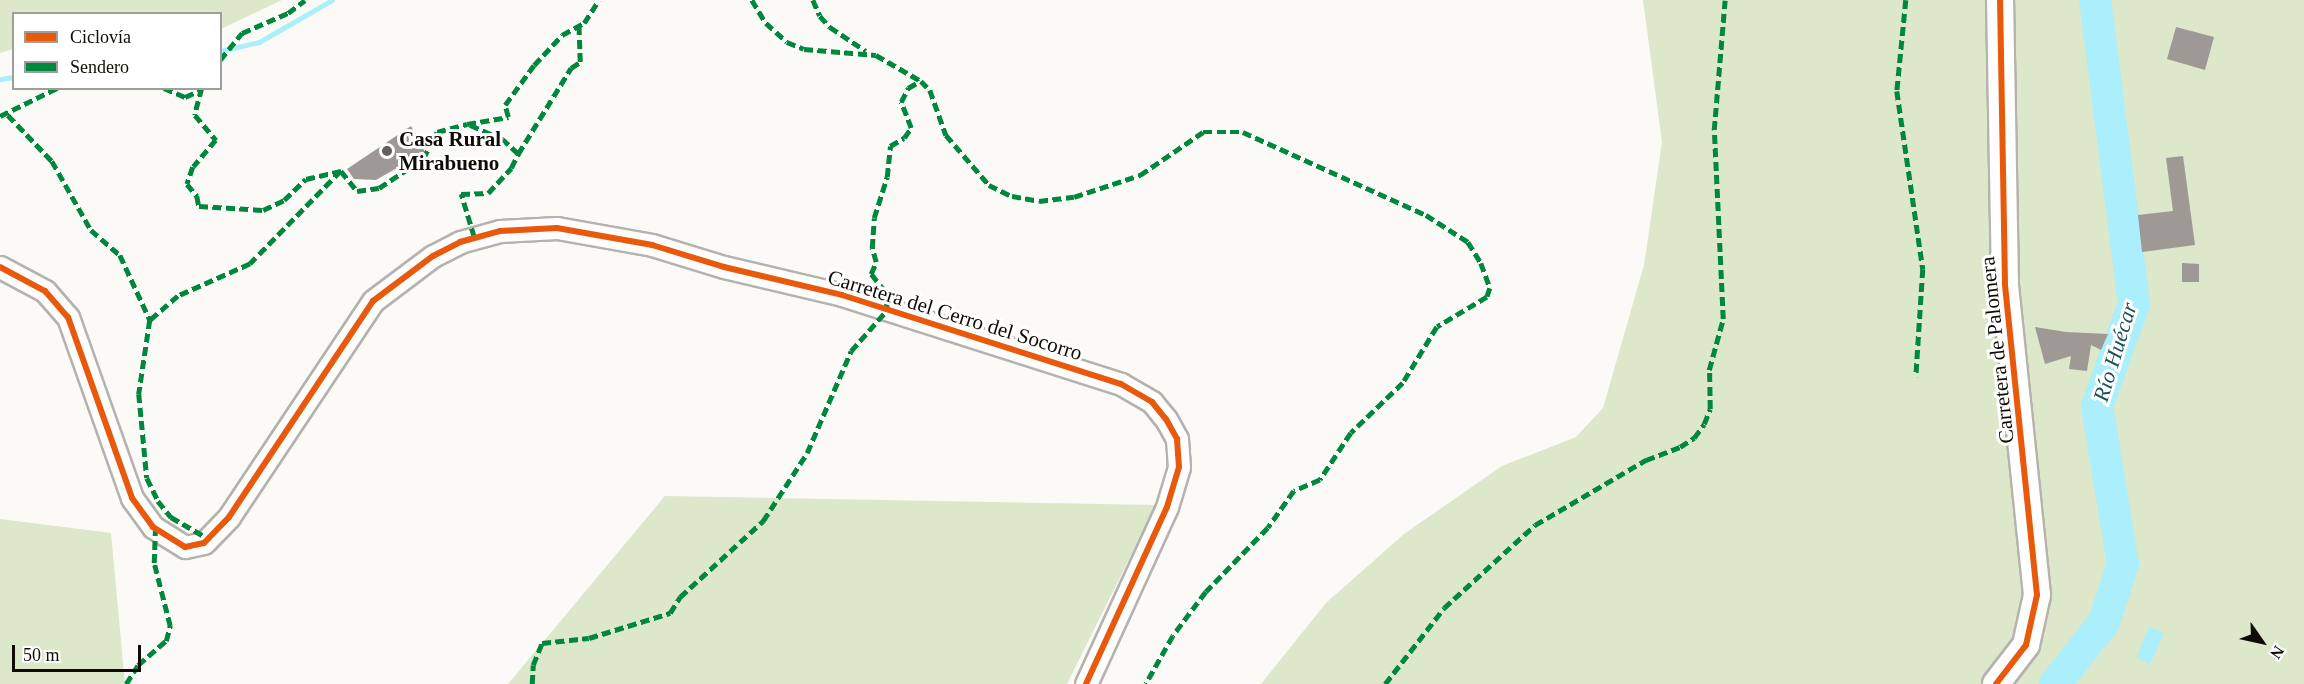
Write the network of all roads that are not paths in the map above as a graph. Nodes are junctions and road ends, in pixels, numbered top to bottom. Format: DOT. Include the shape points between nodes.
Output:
graph roads {
  1 [pos="2000,0"];
  2 [pos="0,267"];
  3 [pos="1086,684"];
  4 [pos="1996,684"];
  1 -- 4 [label="street, Carretera de Palomera" via="2005,284 2037,596 2026,645"];
  2 -- 3 [label="street, Carretera del Cerro del Socorro" via="45,291 68,317 132,498 153,527 185,547 204,543 238,506 373,301 433,256 460,242 500,231 557,228 652,245 842,295 1121,384 1147,398 1166,419 1177,438 1179,467 1167,507"];
}
